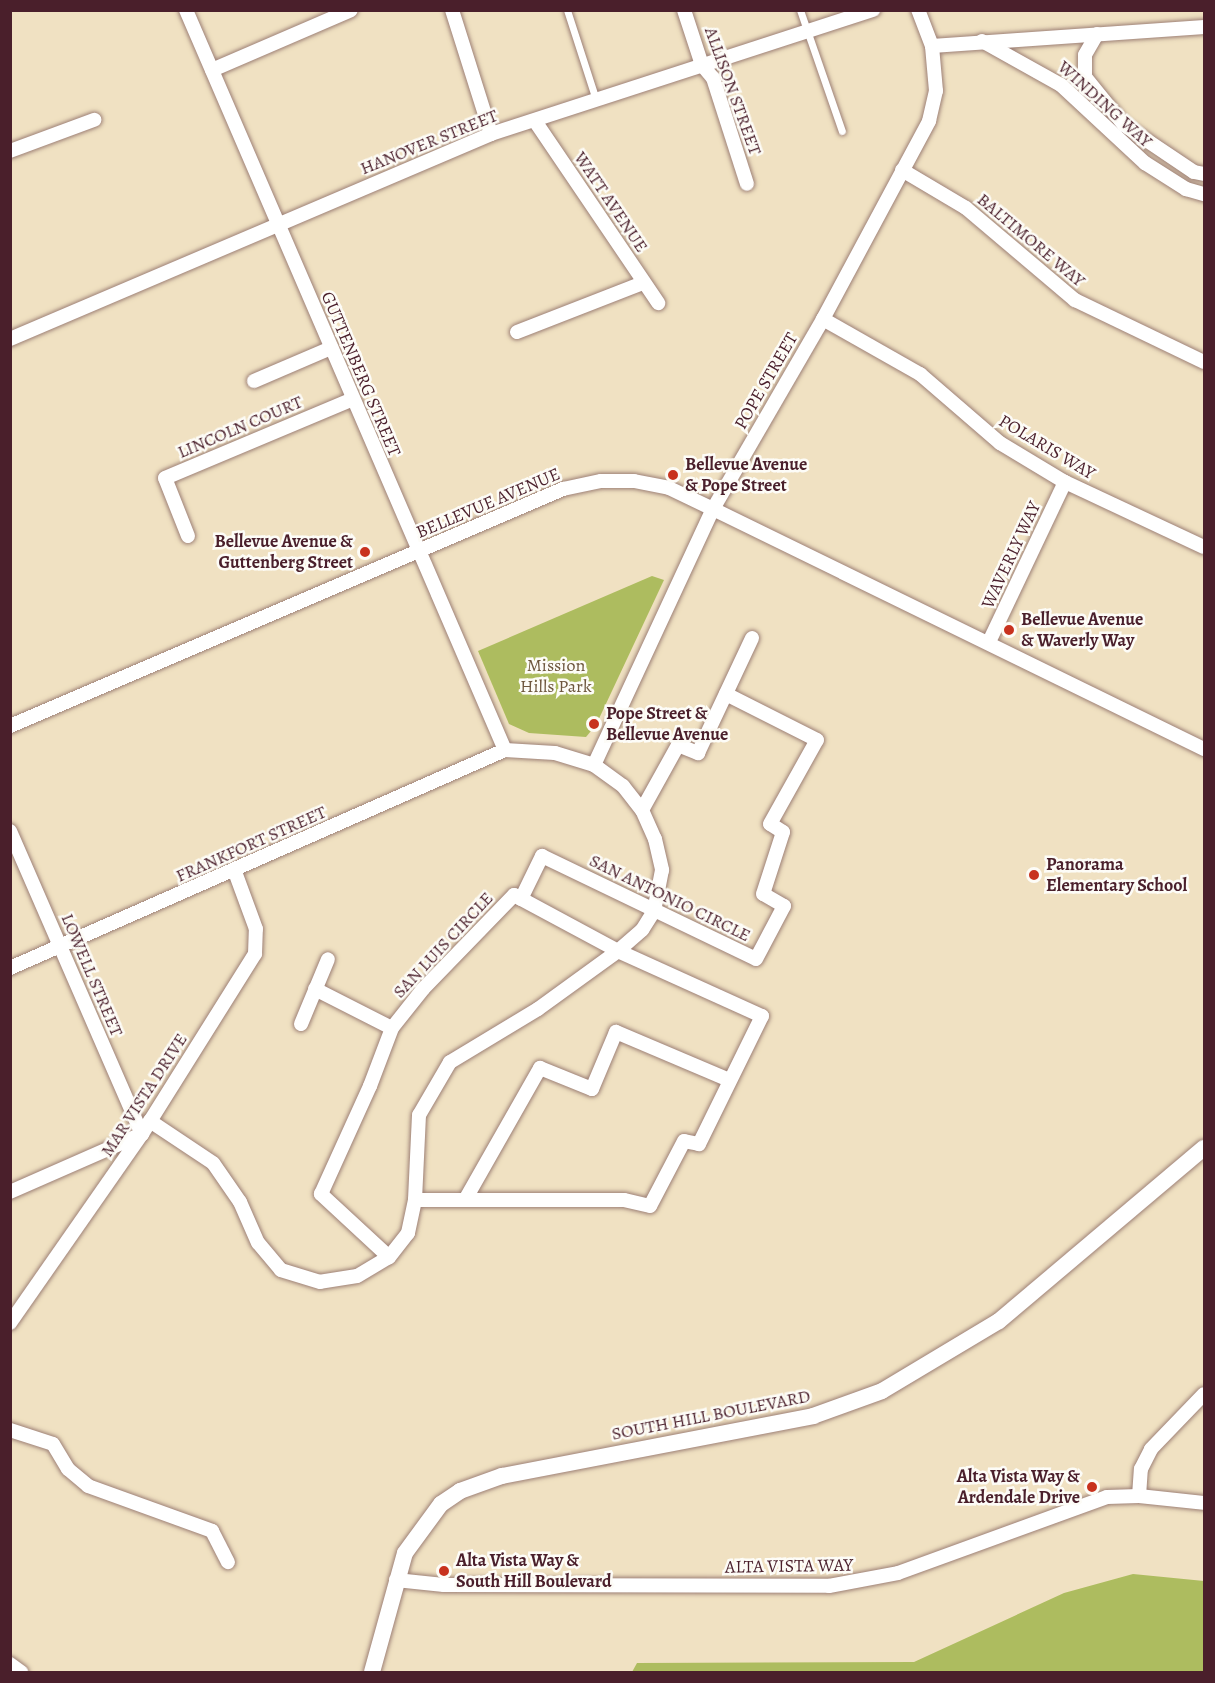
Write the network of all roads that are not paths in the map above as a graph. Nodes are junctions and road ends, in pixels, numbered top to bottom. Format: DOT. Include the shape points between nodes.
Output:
graph roads {
  1 [pos="186,10"];
  2 [pos="351,10"];
  3 [pos="452,10"];
  4 [pos="567,10"];
  5 [pos="684,10"];
  6 [pos="800,10"];
  7 [pos="873,10"];
  8 [pos="918,10"];
  9 [pos="1204,27"];
  10 [pos="807,33"];
  11 [pos="1097,34"];
  12 [pos="982,41"];
  13 [pos="932,46"];
  14 [pos="702,65"];
  15 [pos="212,70"];
  16 [pos="597,100"];
  17 [pos="94,120"];
  18 [pos="535,121"];
  19 [pos="842,131"];
  20 [pos="491,134"];
  21 [pos="10,151"];
  22 [pos="902,170"];
  23 [pos="1204,174"];
  24 [pos="747,184"];
  25 [pos="1204,194"];
  26 [pos="277,226"];
  27 [pos="643,283"];
  28 [pos="658,303"];
  29 [pos="823,319"];
  30 [pos="518,332"];
  31 [pos="10,339"];
  32 [pos="331,348"];
  33 [pos="1204,362"];
  34 [pos="254,381"];
  35 [pos="352,399"];
  36 [pos="1065,482"];
  37 [pos="713,509"];
  38 [pos="188,536"];
  39 [pos="1204,547"];
  40 [pos="417,552"];
  41 [pos="752,638"];
  42 [pos="989,642"];
  43 [pos="726,694"];
  44 [pos="10,726"];
  45 [pos="1204,749"];
  46 [pos="505,750"];
  47 [pos="594,765"];
  48 [pos="642,810"];
  49 [pos="10,831"];
  50 [pos="235,872"];
  51 [pos="521,899"];
  52 [pos="654,911"];
  53 [pos="60,946"];
  54 [pos="618,951"];
  55 [pos="328,959"];
  56 [pos="10,968"];
  57 [pos="315,989"];
  58 [pos="301,1024"];
  59 [pos="392,1028"];
  60 [pos="729,1080"];
  61 [pos="150,1121"];
  62 [pos="142,1134"];
  63 [pos="1204,1148"];
  64 [pos="10,1192"];
  65 [pos="415,1200"];
  66 [pos="465,1200"];
  67 [pos="389,1257"];
  68 [pos="10,1323"];
  69 [pos="1204,1394"];
  70 [pos="10,1430"];
  71 [pos="1139,1496"];
  72 [pos="1204,1503"];
  73 [pos="228,1562"];
  74 [pos="396,1580"];
  75 [pos="10,1664"];
  76 [pos="21,1672"];
  77 [pos="372,1672"];
  1 -- 15 [label="street, GUTTENBERG STREET"];
  2 -- 15 [label="street"];
  3 -- 20 [label="street"];
  4 -- 16 [label="lane"];
  5 -- 14 [label="street, ALLISON STREET"];
  6 -- 10 [label="lane"];
  7 -- 10 [label="street, HANOVER STREET"];
  8 -- 13 [label="street, POPE STREET"];
  9 -- 11 [label="street"];
  10 -- 14 [label="street, HANOVER STREET"];
  10 -- 19 [label="lane"];
  11 -- 12 [label="street"];
  11 -- 23 [label="street, WINDING WAY" via="1085,55 1085,77 1124,125 1194,172"];
  12 -- 13 [label="street"];
  12 -- 25 [label="street, WINDING WAY" via="1061,84 1145,163 1186,189"];
  13 -- 22 [label="street, POPE STREET" via="936,91 929,121"];
  14 -- 16 [label="street, HANOVER STREET"];
  14 -- 24 [label="street, ALLISON STREET" via="713,78"];
  15 -- 26 [label="street, GUTTENBERG STREET"];
  16 -- 18 [label="street, HANOVER STREET"];
  17 -- 21 [label="street"];
  18 -- 20 [label="street, HANOVER STREET"];
  18 -- 27 [label="street, WATT AVENUE"];
  20 -- 26 [label="street, HANOVER STREET"];
  22 -- 29 [label="street, POPE STREET"];
  22 -- 33 [label="street, BALTIMORE WAY" via="966,208 1075,300"];
  26 -- 31 [label="street, HANOVER STREET"];
  26 -- 32 [label="street, GUTTENBERG STREET"];
  27 -- 28 [label="street, WATT AVENUE"];
  27 -- 30 [label="street"];
  29 -- 36 [label="street, POLARIS WAY" via="920,374 1000,443"];
  29 -- 37 [label="street, POPE STREET"];
  32 -- 34 [label="street"];
  32 -- 35 [label="street, GUTTENBERG STREET"];
  35 -- 38 [label="street, LINCOLN COURT" via="165,478"];
  35 -- 40 [label="street, GUTTENBERG STREET"];
  36 -- 39 [label="street, POLARIS WAY"];
  36 -- 42 [label="street, WAVERLY WAY"];
  37 -- 40 [label="street, BELLEVUE AVENUE" via="669,488 634,481 601,481 563,489"];
  37 -- 42 [label="street, BELLEVUE AVENUE"];
  37 -- 47 [label="street, POPE STREET"];
  40 -- 44 [label="street, BELLEVUE AVENUE"];
  40 -- 46 [label="street, GUTTENBERG STREET"];
  41 -- 43 [label="street"];
  42 -- 45 [label="street, BELLEVUE AVENUE"];
  43 -- 48 [label="street" via="698,753 678,745"];
  43 -- 52 [label="street, SAN ANTONIO CIRCLE" via="817,740 770,824 783,832 763,894 784,906 756,959"];
  46 -- 47 [label="street" via="555,753"];
  46 -- 50 [label="street, FRANKFORT STREET"];
  47 -- 48 [label="street" via="623,786"];
  48 -- 52 [label="street" via="655,839 662,870"];
  49 -- 53 [label="street, LOWELL STREET"];
  50 -- 53 [label="street, FRANKFORT STREET"];
  50 -- 61 [label="street, MAR VISTA DRIVE" via="256,929 255,954"];
  51 -- 52 [label="street, SAN ANTONIO CIRCLE" via="542,856"];
  51 -- 54 [label="street, SAN LUIS CIRCLE"];
  51 -- 59 [label="street, SAN LUIS CIRCLE" via="514,895 423,989"];
  52 -- 54 [label="street" via="642,930"];
  53 -- 56 [label="street, FRANKFORT STREET"];
  53 -- 62 [label="street, LOWELL STREET"];
  54 -- 60 [label="street, SAN LUIS CIRCLE" via="762,1016"];
  54 -- 65 [label="street" via="538,1009 450,1062 419,1115"];
  55 -- 57 [label="street"];
  57 -- 58 [label="street"];
  57 -- 59 [label="street"];
  59 -- 67 [label="street, SAN LUIS CIRCLE" via="321,1194"];
  60 -- 66 [label="street" via="699,1144 684,1141 650,1206 624,1200"];
  60 -- 66 [label="street" via="616,1032 592,1089 540,1068"];
  61 -- 62 [label="street, MAR VISTA DRIVE"];
  61 -- 67 [label="street" via="213,1163 240,1202 258,1243 281,1270 320,1282 357,1276"];
  62 -- 64 [label="street"];
  62 -- 68 [label="street, MAR VISTA DRIVE"];
  63 -- 74 [label="street, SOUTH HILL BOULEVARD" via="999,1321 882,1392 813,1416 484,1481 441,1504 405,1553"];
  65 -- 66 [label="street"];
  65 -- 67 [label="street" via="408,1233"];
  69 -- 71 [label="street" via="1151,1449 1141,1469"];
  70 -- 73 [label="street" via="53,1444 68,1469 88,1486 212,1531"];
  71 -- 72 [label="street, ALTA VISTA WAY"];
  71 -- 74 [label="street, ALTA VISTA WAY" via="1107,1497 1078,1505 864,1582 829,1586 468,1585"];
  74 -- 77 [label="street, SOUTH HILL BOULEVARD"];
  75 -- 76 [label="street"];
}
